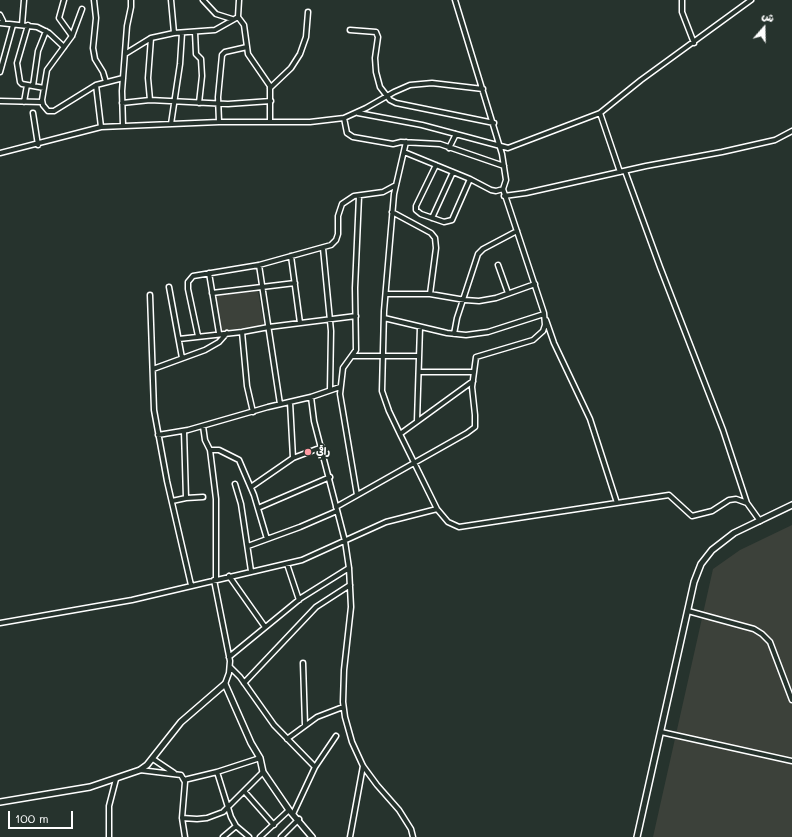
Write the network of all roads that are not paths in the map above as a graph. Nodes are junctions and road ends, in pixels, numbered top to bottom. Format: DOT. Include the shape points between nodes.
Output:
graph roads {
  1 [pos="24,0"];
  2 [pos="64,0"];
  3 [pos="94,0"];
  4 [pos="130,0"];
  5 [pos="171,0"];
  6 [pos="203,0"];
  7 [pos="239,0"];
  8 [pos="455,0"];
  9 [pos="682,0"];
  10 [pos="751,0"];
  11 [pos="82,9"];
  12 [pos="308,12"];
  13 [pos="0,15"];
  14 [pos="238,17"];
  15 [pos="232,20"];
  16 [pos="1,22"];
  17 [pos="22,24"];
  18 [pos="13,25"];
  19 [pos="28,25"];
  20 [pos="350,30"];
  21 [pos="46,31"];
  22 [pos="195,32"];
  23 [pos="174,33"];
  24 [pos="182,33"];
  25 [pos="72,36"];
  26 [pos="151,38"];
  27 [pos="694,43"];
  28 [pos="64,47"];
  29 [pos="247,48"];
  30 [pos="125,54"];
  31 [pos="0,72"];
  32 [pos="123,78"];
  33 [pos="106,82"];
  34 [pos="27,85"];
  35 [pos="96,85"];
  36 [pos="33,86"];
  37 [pos="44,88"];
  38 [pos="270,88"];
  39 [pos="483,89"];
  40 [pos="386,96"];
  41 [pos="150,100"];
  42 [pos="0,101"];
  43 [pos="173,101"];
  44 [pos="271,101"];
  45 [pos="24,102"];
  46 [pos="42,102"];
  47 [pos="122,103"];
  48 [pos="199,103"];
  49 [pos="218,104"];
  50 [pos="33,113"];
  51 [pos="358,113"];
  52 [pos="600,113"];
  53 [pos="344,118"];
  54 [pos="219,122"];
  55 [pos="270,122"];
  56 [pos="494,123"];
  57 [pos="171,124"];
  58 [pos="123,126"];
  59 [pos="101,127"];
  60 [pos="792,131"];
  61 [pos="456,134"];
  62 [pos="406,142"];
  63 [pos="38,145"];
  64 [pos="500,146"];
  65 [pos="449,148"];
  66 [pos="404,152"];
  67 [pos="0,153"];
  68 [pos="436,165"];
  69 [pos="504,166"];
  70 [pos="626,171"];
  71 [pos="454,172"];
  72 [pos="620,172"];
  73 [pos="470,179"];
  74 [pos="396,185"];
  75 [pos="504,189"];
  76 [pos="359,196"];
  77 [pos="504,196"];
  78 [pos="392,212"];
  79 [pos="432,218"];
  80 [pos="517,231"];
  81 [pos="323,248"];
  82 [pos="291,256"];
  83 [pos="259,265"];
  84 [pos="498,265"];
  85 [pos="209,273"];
  86 [pos="295,283"];
  87 [pos="534,284"];
  88 [pos="169,287"];
  89 [pos="263,287"];
  90 [pos="212,293"];
  91 [pos="508,293"];
  92 [pos="386,294"];
  93 [pos="430,294"];
  94 [pos="150,295"];
  95 [pos="462,300"];
  96 [pos="544,313"];
  97 [pos="356,316"];
  98 [pos="384,318"];
  99 [pos="329,319"];
  100 [pos="300,323"];
  101 [pos="420,326"];
  102 [pos="269,327"];
  103 [pos="242,332"];
  104 [pos="219,333"];
  105 [pos="227,333"];
  106 [pos="454,334"];
  107 [pos="198,336"];
  108 [pos="179,339"];
  109 [pos="352,356"];
  110 [pos="383,356"];
  111 [pos="419,356"];
  112 [pos="182,358"];
  113 [pos="153,369"];
  114 [pos="419,372"];
  115 [pos="473,372"];
  116 [pos="473,381"];
  117 [pos="340,387"];
  118 [pos="330,390"];
  119 [pos="311,397"];
  120 [pos="290,402"];
  121 [pos="280,404"];
  122 [pos="253,412"];
  123 [pos="417,421"];
  124 [pos="203,426"];
  125 [pos="184,431"];
  126 [pos="400,434"];
  127 [pos="158,435"];
  128 [pos="322,447"];
  129 [pos="210,450"];
  130 [pos="294,458"];
  131 [pos="414,463"];
  132 [pos="330,477"];
  133 [pos="235,484"];
  134 [pos="251,486"];
  135 [pos="357,495"];
  136 [pos="203,497"];
  137 [pos="186,498"];
  138 [pos="172,501"];
  139 [pos="616,503"];
  140 [pos="747,503"];
  141 [pos="792,505"];
  142 [pos="258,508"];
  143 [pos="337,509"];
  144 [pos="437,509"];
  145 [pos="760,521"];
  146 [pos="267,539"];
  147 [pos="345,541"];
  148 [pos="248,546"];
  149 [pos="287,564"];
  150 [pos="349,568"];
  151 [pos="252,571"];
  152 [pos="229,576"];
  153 [pos="215,579"];
  154 [pos="191,585"];
  155 [pos="350,585"];
  156 [pos="299,600"];
  157 [pos="688,611"];
  158 [pos="0,623"];
  159 [pos="265,627"];
  160 [pos="229,657"];
  161 [pos="302,663"];
  162 [pos="230,667"];
  163 [pos="244,683"];
  164 [pos="225,684"];
  165 [pos="792,700"];
  166 [pos="344,707"];
  167 [pos="306,725"];
  168 [pos="661,732"];
  169 [pos="336,736"];
  170 [pos="287,739"];
  171 [pos="153,758"];
  172 [pos="260,758"];
  173 [pos="792,761"];
  174 [pos="363,766"];
  175 [pos="316,767"];
  176 [pos="140,770"];
  177 [pos="217,772"];
  178 [pos="263,772"];
  179 [pos="175,773"];
  180 [pos="116,779"];
  181 [pos="184,780"];
  182 [pos="244,791"];
  183 [pos="0,802"];
  184 [pos="227,808"];
  185 [pos="289,810"];
  186 [pos="293,814"];
  187 [pos="182,818"];
  188 [pos="299,819"];
  189 [pos="274,825"];
  190 [pos="236,826"];
  191 [pos="109,837"];
  192 [pos="185,837"];
  193 [pos="223,837"];
  194 [pos="249,837"];
  195 [pos="260,837"];
  196 [pos="281,837"];
  197 [pos="312,837"];
  198 [pos="350,837"];
  199 [pos="413,837"];
  200 [pos="637,837"];
  1 -- 17 [label="street"];
  2 -- 25 [label="street" via="59,18"];
  3 -- 33 [label="street" via="95,59"];
  4 -- 30 [label="street"];
  5 -- 23 [label="street"];
  6 -- 15 [label="street" via="216,14"];
  7 -- 14 [label="street"];
  8 -- 39 [label="street"];
  9 -- 27 [label="street" via="682,12"];
  10 -- 27 [label="street"];
  11 -- 25 [label="street"];
  12 -- 38 [label="street" via="306,37 300,54 291,68"];
  13 -- 16 [label="street"];
  14 -- 15 [label="street"];
  14 -- 29 [label="street" via="244,25"];
  15 -- 22 [label="street" via="215,30"];
  16 -- 18 [label="street"];
  17 -- 18 [label="street"];
  17 -- 19 [label="street"];
  18 -- 31 [label="street"];
  19 -- 21 [label="street"];
  19 -- 34 [label="street" via="17,66 20,83"];
  20 -- 40 [label="street" via="376,32 376,72 380,87"];
  21 -- 28 [label="street"];
  21 -- 36 [label="street" via="38,51"];
  22 -- 24 [label="street"];
  22 -- 48 [label="street" via="196,54 201,59 202,76"];
  23 -- 24 [label="street"];
  23 -- 26 [label="street"];
  24 -- 43 [label="street"];
  25 -- 28 [label="street"];
  26 -- 30 [label="street"];
  26 -- 41 [label="street" via="148,78"];
  27 -- 52 [label="street"];
  28 -- 37 [label="street" via="47,70"];
  29 -- 38 [label="street" via="251,60"];
  29 -- 49 [label="street" via="222,55"];
  30 -- 32 [label="street"];
  32 -- 33 [label="street"];
  32 -- 47 [label="street"];
  33 -- 35 [label="street"];
  34 -- 36 [label="street"];
  34 -- 45 [label="street"];
  35 -- 46 [label="street" via="54,111 48,111"];
  35 -- 59 [label="street"];
  36 -- 37 [label="street"];
  37 -- 46 [label="street"];
  38 -- 44 [label="street"];
  39 -- 40 [label="street" via="432,83 410,86"];
  39 -- 56 [label="street"];
  40 -- 51 [label="street"];
  40 -- 56 [label="street" via="396,103"];
  41 -- 43 [label="street"];
  41 -- 47 [label="street"];
  42 -- 45 [label="street"];
  43 -- 48 [label="street"];
  43 -- 57 [label="street"];
  44 -- 49 [label="street"];
  44 -- 55 [label="street"];
  45 -- 46 [label="street"];
  47 -- 58 [label="street"];
  48 -- 49 [label="street"];
  49 -- 54 [label="street"];
  50 -- 63 [label="street"];
  51 -- 53 [label="street"];
  51 -- 61 [label="street"];
  52 -- 64 [label="street" via="508,148"];
  52 -- 72 [label="street"];
  53 -- 55 [label="street" via="310,122"];
  53 -- 62 [label="street" via="347,133 353,137 392,144"];
  54 -- 55 [label="street"];
  54 -- 57 [label="street"];
  56 -- 64 [label="street"];
  57 -- 58 [label="street"];
  58 -- 59 [label="street"];
  59 -- 63 [label="street"];
  60 -- 70 [label="street" via="775,140"];
  61 -- 64 [label="street"];
  61 -- 65 [label="street"];
  62 -- 65 [label="street" via="425,142"];
  62 -- 66 [label="street"];
  63 -- 67 [label="street"];
  64 -- 69 [label="street"];
  65 -- 69 [label="street"];
  66 -- 68 [label="street"];
  66 -- 74 [label="street"];
  68 -- 71 [label="street"];
  68 -- 79 [label="street" via="416,206 416,210 421,214"];
  69 -- 75 [label="street"];
  70 -- 72 [label="street"];
  70 -- 140 [label="street"];
  71 -- 73 [label="street"];
  71 -- 79 [label="street"];
  72 -- 77 [label="street"];
  73 -- 75 [label="street" via="496,191"];
  73 -- 79 [label="street" via="452,220 444,222"];
  74 -- 76 [label="street" via="383,192"];
  74 -- 78 [label="street"];
  75 -- 77 [label="street"];
  76 -- 81 [label="street" via="342,204 336,240"];
  76 -- 97 [label="street"];
  77 -- 80 [label="street"];
  78 -- 92 [label="street"];
  78 -- 93 [label="street" via="432,233 435,238"];
  80 -- 87 [label="street"];
  80 -- 95 [label="street" via="478,254"];
  81 -- 82 [label="street"];
  81 -- 99 [label="street"];
  82 -- 83 [label="street"];
  82 -- 86 [label="street"];
  83 -- 85 [label="street"];
  83 -- 89 [label="street"];
  84 -- 91 [label="street"];
  85 -- 90 [label="street"];
  85 -- 107 [label="street" via="193,276 188,282"];
  86 -- 89 [label="street"];
  86 -- 100 [label="street"];
  87 -- 91 [label="street"];
  87 -- 96 [label="street"];
  88 -- 108 [label="street"];
  89 -- 90 [label="street"];
  89 -- 102 [label="street"];
  90 -- 104 [label="street"];
  91 -- 95 [label="street" via="496,298"];
  92 -- 93 [label="street"];
  92 -- 98 [label="street"];
  93 -- 95 [label="street"];
  94 -- 113 [label="street"];
  95 -- 106 [label="street"];
  96 -- 106 [label="street" via="488,332"];
  96 -- 115 [label="street" via="544,331 538,337 476,357"];
  96 -- 139 [label="street" via="554,343 590,419"];
  97 -- 99 [label="street"];
  97 -- 109 [label="street" via="356,350"];
  98 -- 101 [label="street"];
  98 -- 110 [label="street"];
  99 -- 100 [label="street"];
  99 -- 118 [label="street"];
  100 -- 102 [label="street"];
  101 -- 106 [label="street"];
  101 -- 111 [label="street"];
  102 -- 103 [label="street"];
  102 -- 121 [label="street"];
  103 -- 105 [label="street"];
  103 -- 122 [label="street" via="247,386"];
  104 -- 105 [label="street"];
  104 -- 107 [label="street"];
  105 -- 112 [label="street" via="219,342 205,350"];
  107 -- 108 [label="street"];
  108 -- 112 [label="street"];
  109 -- 110 [label="street"];
  109 -- 117 [label="street" via="343,368"];
  110 -- 111 [label="street"];
  110 -- 126 [label="street" via="382,391"];
  111 -- 114 [label="street"];
  112 -- 113 [label="street"];
  113 -- 127 [label="street" via="154,410"];
  114 -- 115 [label="street"];
  114 -- 123 [label="street"];
  115 -- 116 [label="street"];
  116 -- 123 [label="street"];
  116 -- 131 [label="street" via="475,427"];
  117 -- 118 [label="street"];
  117 -- 135 [label="street" via="344,427"];
  118 -- 119 [label="street"];
  119 -- 120 [label="street"];
  119 -- 128 [label="street" via="314,421"];
  120 -- 121 [label="street"];
  120 -- 130 [label="street"];
  121 -- 122 [label="street"];
  122 -- 124 [label="street"];
  123 -- 126 [label="street"];
  124 -- 125 [label="street"];
  124 -- 129 [label="street"];
  125 -- 127 [label="street"];
  125 -- 137 [label="street"];
  126 -- 131 [label="street"];
  127 -- 138 [label="street"];
  128 -- 130 [label="street"];
  128 -- 132 [label="street"];
  129 -- 134 [label="street" via="219,450 239,460"];
  129 -- 153 [label="street" via="216,499"];
  130 -- 134 [label="street"];
  131 -- 135 [label="street"];
  131 -- 144 [label="street"];
  132 -- 142 [label="street"];
  132 -- 143 [label="street"];
  133 -- 148 [label="street"];
  134 -- 142 [label="street"];
  135 -- 143 [label="street"];
  136 -- 137 [label="street"];
  137 -- 138 [label="street"];
  138 -- 154 [label="street"];
  139 -- 140 [label="street" via="669,495 692,516 712,511 729,500 736,499"];
  139 -- 144 [label="street" via="459,527 448,522"];
  140 -- 145 [label="street"];
  141 -- 145 [label="street"];
  142 -- 146 [label="street"];
  143 -- 146 [label="street"];
  143 -- 147 [label="street"];
  144 -- 147 [label="street" via="386,522"];
  145 -- 157 [label="street" via="725,539 706,557 697,572"];
  146 -- 148 [label="street"];
  147 -- 149 [label="street"];
  147 -- 150 [label="street"];
  148 -- 151 [label="street"];
  149 -- 151 [label="street"];
  149 -- 156 [label="street"];
  150 -- 155 [label="street"];
  150 -- 156 [label="street"];
  151 -- 152 [label="street"];
  152 -- 153 [label="street"];
  152 -- 159 [label="street"];
  153 -- 154 [label="street"];
  153 -- 160 [label="street"];
  154 -- 158 [label="street" via="132,600"];
  155 -- 163 [label="street" via="316,607"];
  155 -- 166 [label="street" via="351,607 344,670"];
  156 -- 159 [label="street"];
  157 -- 165 [label="street" via="754,629 762,634 770,642"];
  157 -- 168 [label="street"];
  159 -- 160 [label="street"];
  160 -- 162 [label="street"];
  161 -- 167 [label="street"];
  162 -- 163 [label="street"];
  162 -- 164 [label="street"];
  163 -- 170 [label="street"];
  164 -- 171 [label="street" via="181,722"];
  164 -- 172 [label="street"];
  166 -- 167 [label="street" via="317,717"];
  166 -- 174 [label="street" via="352,742"];
  167 -- 170 [label="street"];
  168 -- 173 [label="street"];
  168 -- 200 [label="street"];
  169 -- 175 [label="street"];
  170 -- 175 [label="street"];
  171 -- 176 [label="street"];
  171 -- 179 [label="street"];
  172 -- 177 [label="street"];
  172 -- 178 [label="street"];
  174 -- 198 [label="street"];
  174 -- 199 [label="street" via="399,810"];
  175 -- 186 [label="street"];
  176 -- 179 [label="street"];
  176 -- 180 [label="street"];
  177 -- 181 [label="street"];
  177 -- 184 [label="street"];
  178 -- 182 [label="street"];
  178 -- 185 [label="street"];
  179 -- 181 [label="street" via="181,775"];
  180 -- 183 [label="street" via="90,787"];
  180 -- 191 [label="street" via="109,806"];
  181 -- 187 [label="street"];
  182 -- 184 [label="street"];
  182 -- 189 [label="street"];
  184 -- 187 [label="street" via="207,818"];
  184 -- 190 [label="street"];
  185 -- 186 [label="street"];
  185 -- 189 [label="street"];
  186 -- 188 [label="street"];
  187 -- 192 [label="street"];
  188 -- 196 [label="street"];
  188 -- 197 [label="street"];
  189 -- 195 [label="street"];
  190 -- 193 [label="street"];
  190 -- 194 [label="street"];
}
